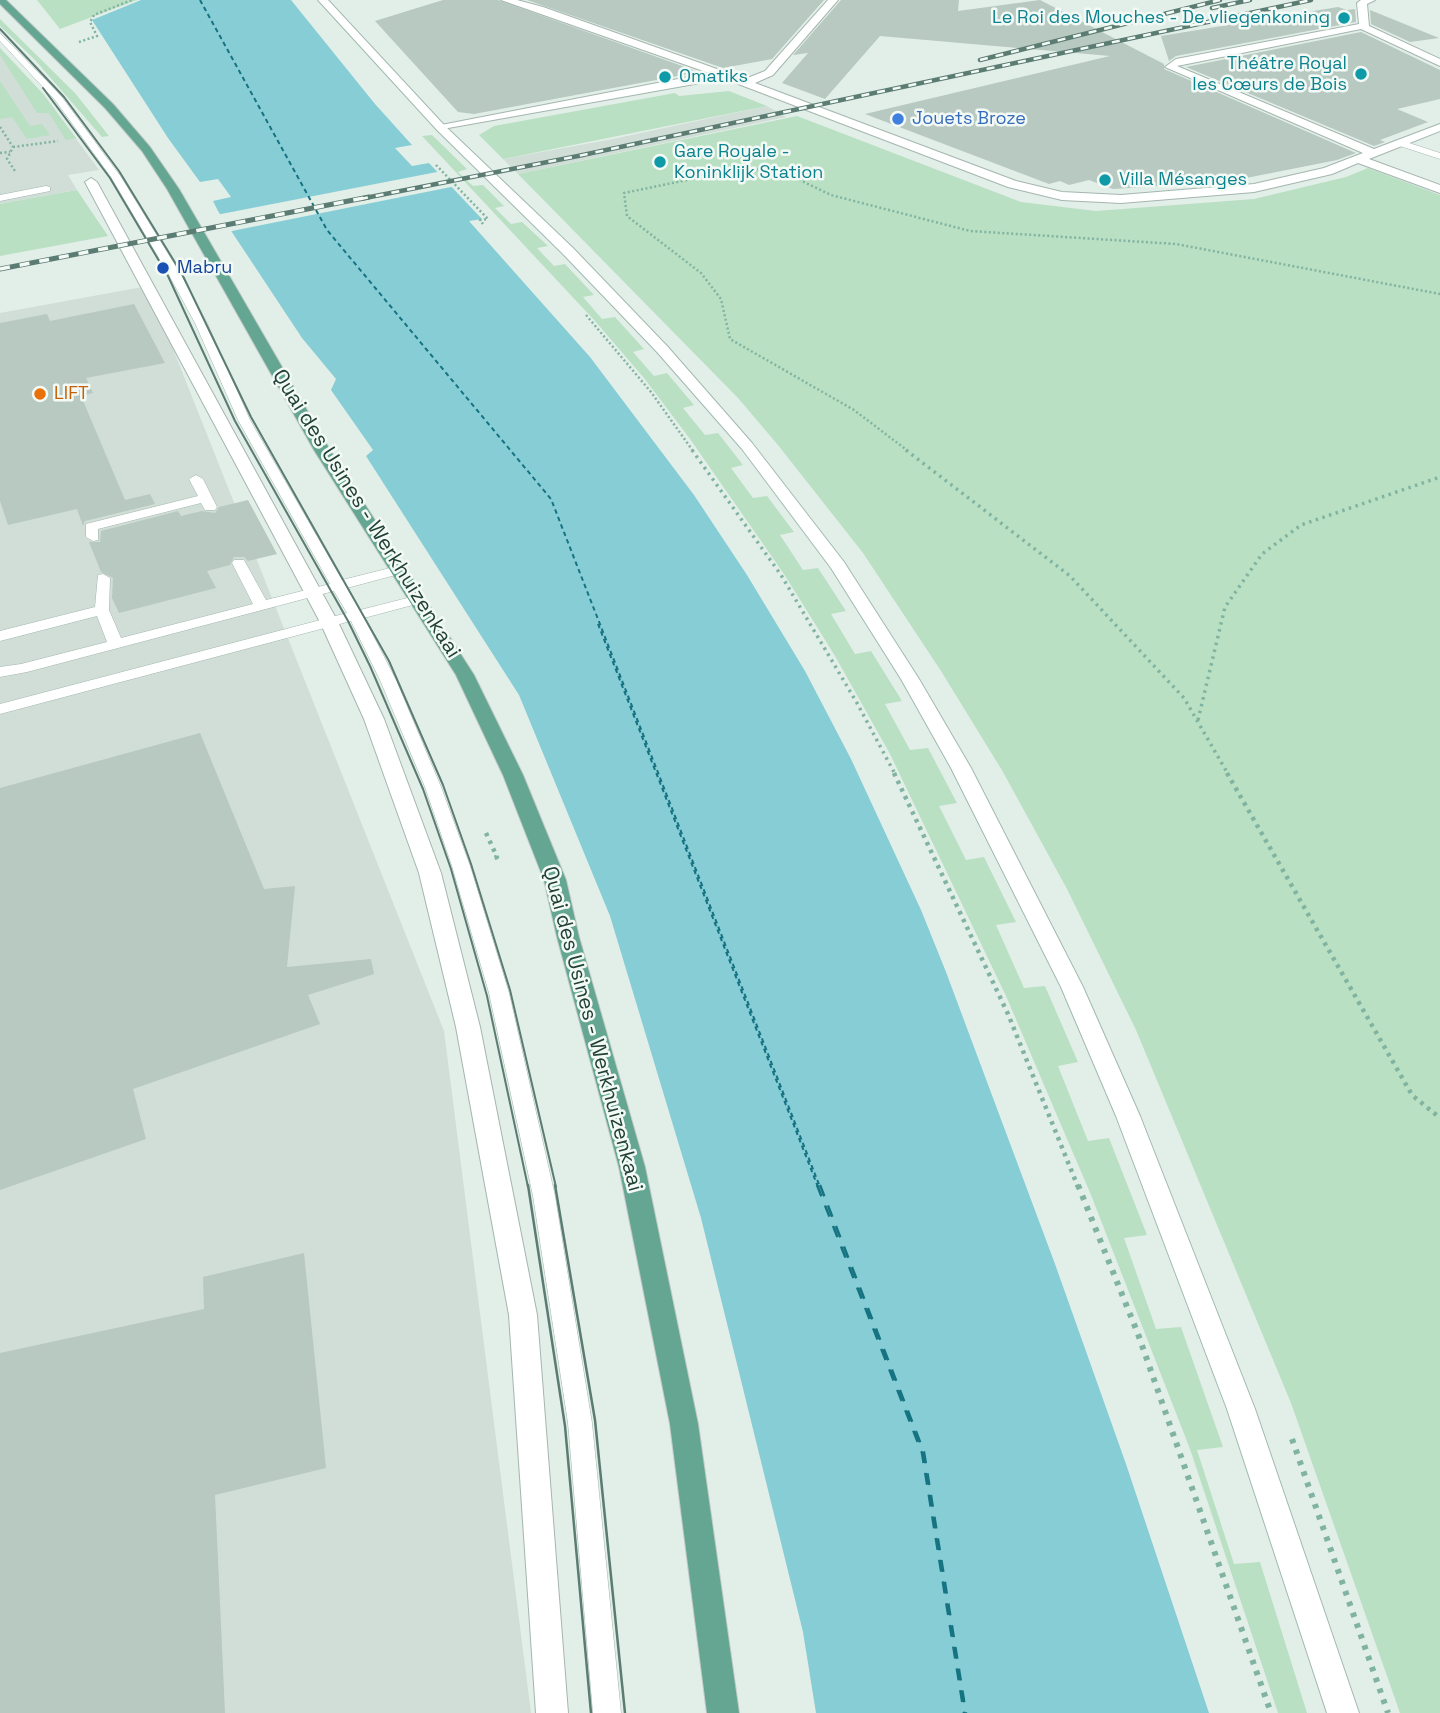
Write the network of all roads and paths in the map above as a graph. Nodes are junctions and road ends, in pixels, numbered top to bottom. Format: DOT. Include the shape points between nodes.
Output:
graph roads {
  1 [pos="1,0"];
  2 [pos="132,0"];
  3 [pos="506,0"];
  4 [pos="834,0"];
  5 [pos="1370,0"];
  6 [pos="326,1"];
  7 [pos="1362,26"];
  8 [pos="0,36"];
  9 [pos="56,51"];
  10 [pos="1440,63"];
  11 [pos="718,74"];
  12 [pos="746,83"];
  13 [pos="0,127"];
  14 [pos="1440,127"];
  15 [pos="441,128"];
  16 [pos="59,141"];
  17 [pos="1400,143"];
  18 [pos="12,149"];
  19 [pos="0,153"];
  20 [pos="1373,153"];
  21 [pos="1440,156"];
  22 [pos="1358,159"];
  23 [pos="457,176"];
  24 [pos="91,182"];
  25 [pos="46,189"];
  26 [pos="1440,189"];
  27 [pos="0,195"];
  28 [pos="483,224"];
  29 [pos="1440,294"];
  30 [pos="581,309"];
  31 [pos="1440,477"];
  32 [pos="196,479"];
  33 [pos="93,537"];
  34 [pos="239,563"];
  35 [pos="398,570"];
  36 [pos="103,578"];
  37 [pos="339,587"];
  38 [pos="314,594"];
  39 [pos="419,599"];
  40 [pos="262,607"];
  41 [pos="102,610"];
  42 [pos="355,615"];
  43 [pos="329,622"];
  44 [pos="0,636"];
  45 [pos="116,645"];
  46 [pos="0,673"];
  47 [pos="0,709"];
  48 [pos="1198,721"];
  49 [pos="486,833"];
  50 [pos="487,860"];
  51 [pos="1440,1118"];
  52 [pos="552,1713"];
  53 [pos="607,1713"];
  54 [pos="723,1713"];
  55 [pos="1271,1713"];
  56 [pos="1343,1713"];
  1 -- 9 [label="main road, Quai des Usines - Werkhuizenkaai"];
  2 -- 9 [label="path" via="94,15 90,22 97,36"];
  3 -- 11 [label="street"];
  4 -- 12 [label="street" via="765,77"];
  5 -- 7 [label="street" via="1362,3"];
  6 -- 15 [label="street"];
  7 -- 10 [label="street"];
  7 -- 20 [label="street" via="1170,66"];
  8 -- 37 [label="lane" via="58,98 127,194 201,323 244,420"];
  9 -- 35 [label="main road, Quai des Usines - Werkhuizenkaai" via="146,149 173,189 323,450"];
  11 -- 12 [label="street"];
  11 -- 15 [label="street"];
  12 -- 22 [label="street" via="1012,184 1062,196 1121,200 1221,192 1314,174"];
  13 -- 18 [label="path"];
  14 -- 17 [label="street"];
  15 -- 56 [label="street" via="568,251 747,446 838,566 961,768 1072,987 1128,1115 1241,1409"];
  16 -- 18 [label="path"];
  17 -- 20 [label="street"];
  17 -- 21 [label="lane"];
  18 -- 19 [label="path"];
  18 -- 25 [label="path" via="7,159 24,185"];
  20 -- 22 [label="street"];
  22 -- 26 [label="street"];
  23 -- 28 [label="path" via="493,218 480,220"];
  24 -- 38 [label="street"];
  25 -- 27 [label="lane"];
  29 -- 48 [label="path" via="1176,244 970,231 831,195 783,172 745,168 624,193 627,216 701,273 721,299 730,339 854,410 1070,576 1184,698"];
  30 -- 55 [label="path" via="659,403 781,575 905,794 1008,1014 1138,1334"];
  31 -- 48 [label="path" via="1301,525 1262,554 1225,607"];
  32 -- 33 [label="lane" via="209,503 91,527"];
  34 -- 40 [label="lane"];
  35 -- 37 [label="lane"];
  35 -- 39 [label="main road, Quai des Usines - Werkhuizenkaai"];
  36 -- 41 [label="lane"];
  37 -- 38 [label="lane"];
  37 -- 42 [label="lane"];
  38 -- 40 [label="lane"];
  38 -- 43 [label="street"];
  39 -- 42 [label="lane"];
  39 -- 54 [label="main road, Quai des Usines - Werkhuizenkaai" via="477,700 555,880 632,1167 684,1424"];
  40 -- 45 [label="lane"];
  41 -- 44 [label="lane"];
  41 -- 45 [label="lane"];
  42 -- 43 [label="lane"];
  42 -- 53 [label="lane" via="433,787 499,993 544,1196 580,1423"];
  43 -- 47 [label="lane"];
  43 -- 52 [label="street" via="374,719 430,873 468,1027 523,1315"];
  45 -- 46 [label="lane"];
  48 -- 51 [label="path" via="1412,1095"];
  49 -- 50 [label="path" via="497,857"];
}
